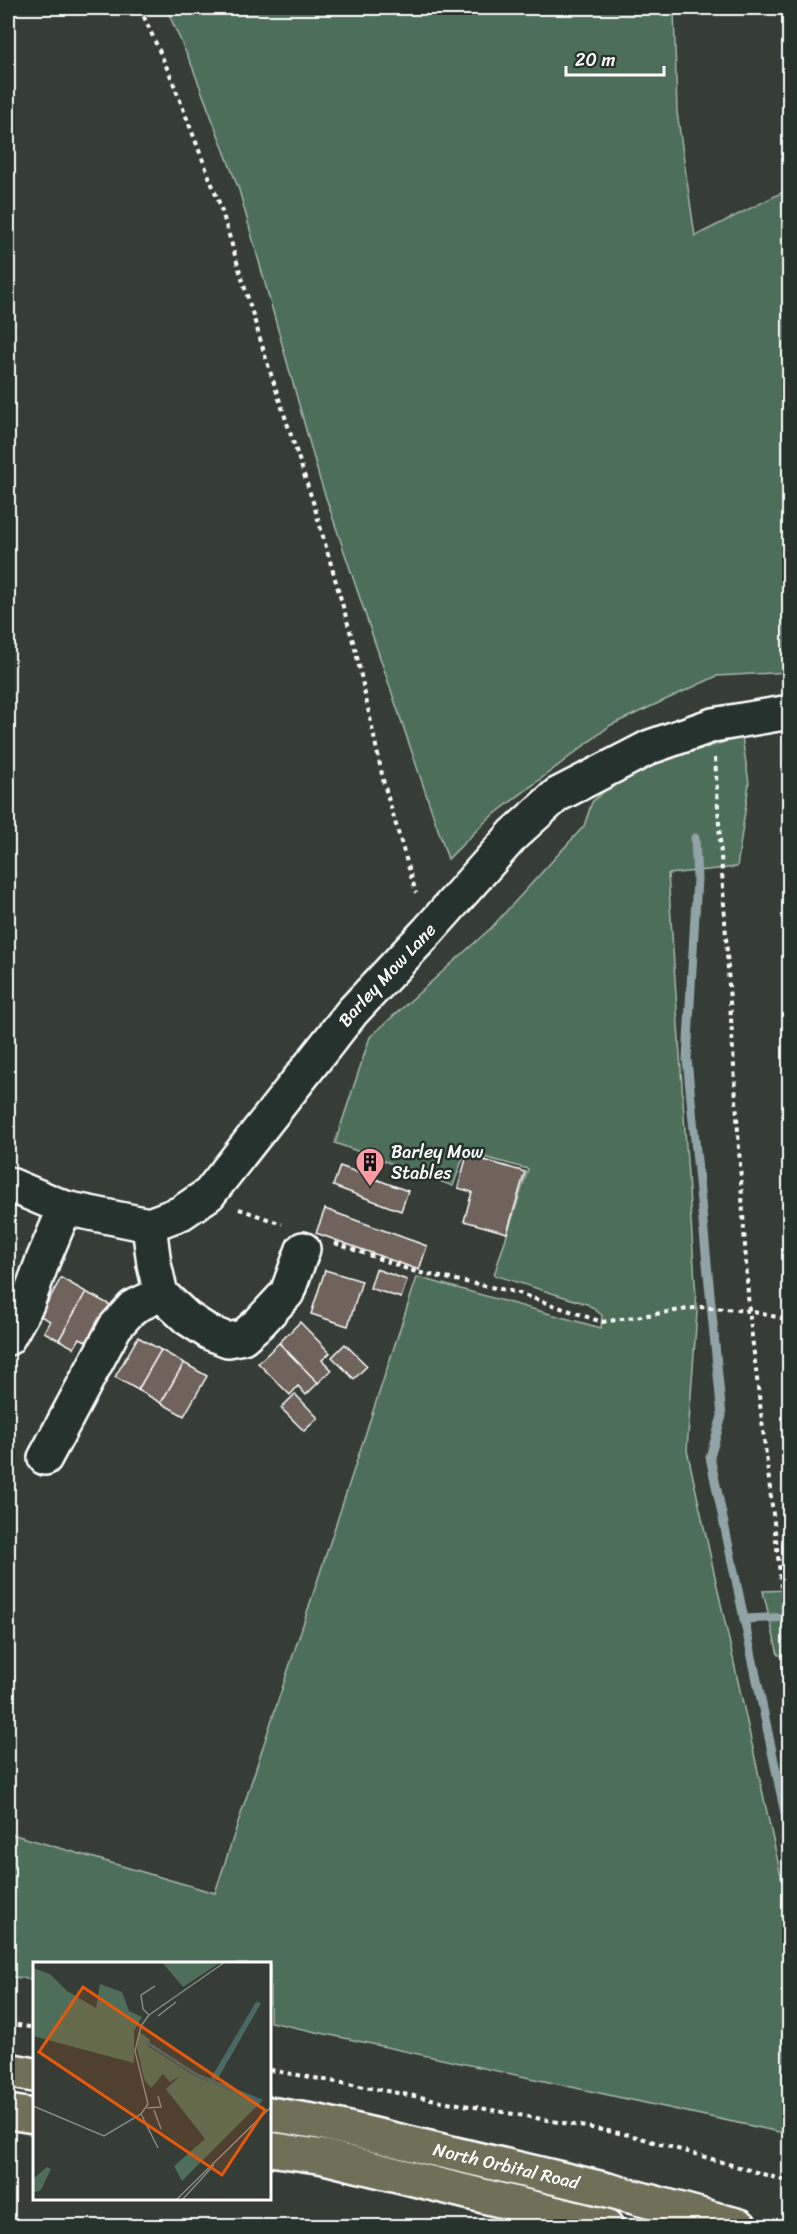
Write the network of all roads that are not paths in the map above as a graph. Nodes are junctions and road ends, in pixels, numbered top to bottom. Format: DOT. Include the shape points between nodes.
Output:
graph roads {
  1 [pos="789,712"];
  2 [pos="8,1184"];
  3 [pos="65,1208"];
  4 [pos="149,1225"];
  5 [pos="307,1239"];
  6 [pos="160,1294"];
  7 [pos="8,1338"];
  8 [pos="45,1458"];
  9 [pos="8,2070"];
  10 [pos="33,2074"];
  11 [pos="8,2112"];
  12 [pos="272,2114"];
  13 [pos="33,2116"];
  14 [pos="272,2149"];
  15 [pos="606,2226"];
  16 [pos="740,2226"];
  1 -- 4 [label="street, Barley Mow Lane" via="713,724 650,747 558,795 514,834 352,1012 209,1194 181,1213"];
  2 -- 3 [label="street"];
  3 -- 4 [label="street"];
  3 -- 7 [label="street" via="27,1304"];
  4 -- 6 [label="street"];
  5 -- 6 [label="street" via="287,1293 243,1337 228,1340 210,1333"];
  6 -- 8 [label="street" via="133,1307 115,1327"];
  9 -- 10 [label="highway"];
  11 -- 13 [label="highway"];
  12 -- 16 [label="highway, North Orbital Road" via="608,2190"];
  14 -- 15 [label="highway, North Orbital Road" via="324,2157"];
}
